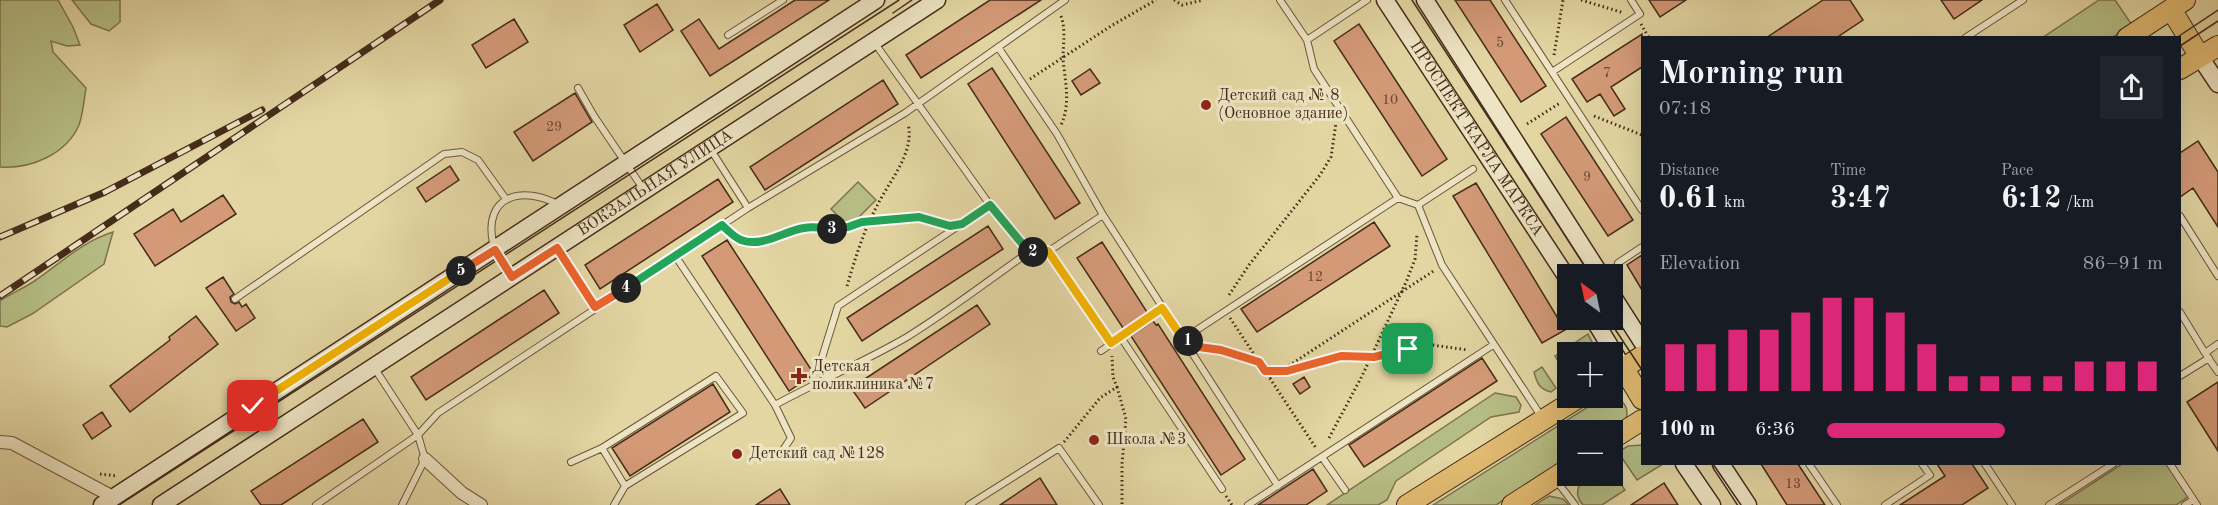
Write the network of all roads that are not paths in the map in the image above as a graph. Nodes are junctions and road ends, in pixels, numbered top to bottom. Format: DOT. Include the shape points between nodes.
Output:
graph roads {
  1 [pos="783,0"];
  2 [pos="876,0"];
  3 [pos="937,0"];
  4 [pos="1065,0"];
  5 [pos="1280,0"];
  6 [pos="1367,0"];
  7 [pos="1385,0"];
  8 [pos="1425,0"];
  9 [pos="1505,0"];
  10 [pos="1630,0"];
  11 [pos="2023,0"];
  12 [pos="2174,3"];
  13 [pos="728,35"];
  14 [pos="1968,36"];
  15 [pos="2130,36"];
  16 [pos="1307,40"];
  17 [pos="874,41"];
  18 [pos="2218,46"];
  19 [pos="998,47"];
  20 [pos="2200,57"];
  21 [pos="2181,68"];
  22 [pos="1552,72"];
  23 [pos="2218,84"];
  24 [pos="578,88"];
  25 [pos="919,104"];
  26 [pos="709,148"];
  27 [pos="627,163"];
  28 [pos="1473,169"];
  29 [pos="645,190"];
  30 [pos="1398,198"];
  31 [pos="506,199"];
  32 [pos="990,205"];
  33 [pos="1418,205"];
  34 [pos="562,207"];
  35 [pos="748,208"];
  36 [pos="1641,208"];
  37 [pos="1103,215"];
  38 [pos="2181,218"];
  39 [pos="557,248"];
  40 [pos="1641,248"];
  41 [pos="495,250"];
  42 [pos="1048,251"];
  43 [pos="1029,252"];
  44 [pos="676,257"];
  45 [pos="1618,263"];
  46 [pos="1558,264"];
  47 [pos="1594,264"];
  48 [pos="2218,276"];
  49 [pos="512,277"];
  50 [pos="235,299"];
  51 [pos="595,307"];
  52 [pos="1162,308"];
  53 [pos="1623,312"];
  54 [pos="2181,314"];
  55 [pos="1120,336"];
  56 [pos="1183,339"];
  57 [pos="1641,340"];
  58 [pos="1111,343"];
  59 [pos="2218,344"];
  60 [pos="1493,345"];
  61 [pos="1101,351"];
  62 [pos="2207,355"];
  63 [pos="1641,357"];
  64 [pos="373,367"];
  65 [pos="1623,369"];
  66 [pos="2218,372"];
  67 [pos="2181,375"];
  68 [pos="828,376"];
  69 [pos="1623,378"];
  70 [pos="1641,398"];
  71 [pos="775,405"];
  72 [pos="1561,408"];
  73 [pos="1543,419"];
  74 [pos="1641,421"];
  75 [pos="1623,432"];
  76 [pos="418,435"];
  77 [pos="0,442"];
  78 [pos="602,447"];
  79 [pos="779,456"];
  80 [pos="1322,457"];
  81 [pos="425,459"];
  82 [pos="571,462"];
  83 [pos="1685,465"];
  84 [pos="1722,465"];
  85 [pos="1810,465"];
  86 [pos="1923,465"];
  87 [pos="1986,465"];
  88 [pos="2111,465"];
  89 [pos="2171,465"];
  90 [pos="1557,476"];
  91 [pos="625,486"];
  92 [pos="1278,486"];
  93 [pos="1567,486"];
  94 [pos="1222,489"];
  95 [pos="1345,490"];
  96 [pos="1895,498"];
  97 [pos="107,501"];
  98 [pos="2195,502"];
  99 [pos="161,505"];
  100 [pos="316,505"];
  101 [pos="402,505"];
  102 [pos="481,505"];
  103 [pos="614,505"];
  104 [pos="969,505"];
  105 [pos="1099,505"];
  106 [pos="1248,505"];
  107 [pos="1407,505"];
  108 [pos="1512,505"];
  109 [pos="1575,505"];
  110 [pos="1712,505"];
  111 [pos="1748,505"];
  112 [pos="1836,505"];
  113 [pos="1885,505"];
  114 [pos="1899,505"];
  115 [pos="2012,505"];
  116 [pos="2049,505"];
  117 [pos="2185,505"];
  1 -- 13 [label="lane"];
  2 -- 27 [label="main road, ВОКЗАЛЬНАЯ УЛИЦА"];
  3 -- 17 [label="main road, ВОКЗАЛЬНАЯ УЛИЦА"];
  4 -- 19 [label="lane"];
  5 -- 16 [label="lane"];
  6 -- 16 [label="lane"];
  7 -- 46 [label="main road, ПРОСПЕКТ КАРЛА МАРКСА"];
  8 -- 47 [label="main road, ПРОСПЕКТ КАРЛА МАРКСА"];
  9 -- 22 [label="lane"];
  10 -- 22 [label="lane" via="1640,14"];
  11 -- 14 [label="lane"];
  12 -- 15 [label="main road"];
  12 -- 20 [label="main road"];
  16 -- 30 [label="lane" via="1314,69"];
  17 -- 25 [label="lane"];
  17 -- 26 [label="main road, ВОКЗАЛЬНАЯ УЛИЦА"];
  18 -- 20 [label="main road"];
  19 -- 25 [label="lane"];
  19 -- 37 [label="lane" via="1057,134"];
  20 -- 21 [label="main road"];
  20 -- 23 [label="main road"];
  22 -- 36 [label="lane"];
  24 -- 27 [label="lane"];
  25 -- 32 [label="lane"];
  25 -- 35 [label="lane"];
  26 -- 29 [label="main road, ВОКЗАЛЬНАЯ УЛИЦА"];
  26 -- 35 [label="lane"];
  27 -- 29 [label="lane"];
  27 -- 34 [label="main road, ВОКЗАЛЬНАЯ УЛИЦА"];
  28 -- 33 [label="lane"];
  29 -- 39 [label="main road, ВОКЗАЛЬНАЯ УЛИЦА"];
  30 -- 33 [label="lane"];
  30 -- 56 [label="lane"];
  31 -- 34 [label="lane" via="531,194"];
  31 -- 41 [label="lane" via="496,208 492,222"];
  31 -- 50 [label="lane" via="478,160 462,152 444,154"];
  32 -- 43 [label="lane"];
  32 -- 68 [label="lane" via="838,306 820,364"];
  33 -- 60 [label="lane" via="1442,265"];
  34 -- 41 [label="main road, ВОКЗАЛЬНАЯ УЛИЦА"];
  35 -- 44 [label="lane"];
  37 -- 42 [label="lane"];
  37 -- 52 [label="lane"];
  38 -- 48 [label="lane"];
  39 -- 49 [label="main road, ВОКЗАЛЬНАЯ УЛИЦА"];
  39 -- 51 [label="lane"];
  40 -- 45 [label="lane"];
  41 -- 49 [label="lane"];
  41 -- 97 [label="main road, ВОКЗАЛЬНАЯ УЛИЦА"];
  42 -- 43 [label="lane"];
  42 -- 58 [label="lane"];
  43 -- 68 [label="lane" via="909,335"];
  44 -- 51 [label="lane"];
  44 -- 71 [label="lane"];
  49 -- 64 [label="main road, ВОКЗАЛЬНАЯ УЛИЦА"];
  51 -- 76 [label="lane" via="438,413"];
  52 -- 55 [label="lane"];
  52 -- 56 [label="lane"];
  53 -- 57 [label="main road"];
  54 -- 62 [label="lane"];
  55 -- 58 [label="lane"];
  55 -- 94 [label="lane"];
  56 -- 92 [label="lane"];
  58 -- 61 [label="lane"];
  59 -- 62 [label="lane"];
  60 -- 73 [label="lane"];
  60 -- 80 [label="lane"];
  62 -- 66 [label="lane"];
  62 -- 67 [label="lane"];
  63 -- 65 [label="main road"];
  64 -- 76 [label="lane"];
  64 -- 99 [label="main road, ВОКЗАЛЬНАЯ УЛИЦА"];
  68 -- 71 [label="lane"];
  69 -- 70 [label="main road"];
  71 -- 79 [label="lane" via="791,438"];
  72 -- 73 [label="main road"];
  73 -- 107 [label="main road"];
  74 -- 75 [label="main road"];
  76 -- 81 [label="lane"];
  76 -- 100 [label="lane"];
  77 -- 97 [label="street" via="12,442"];
  78 -- 82 [label="lane"];
  78 -- 91 [label="lane"];
  78 -- 91 [label="lane" via="716,375 742,413"];
  80 -- 92 [label="lane"];
  80 -- 95 [label="lane"];
  81 -- 101 [label="lane"];
  81 -- 102 [label="street" via="462,494"];
  83 -- 110 [label="main road"];
  84 -- 111 [label="main road"];
  85 -- 112 [label="lane"];
  86 -- 96 [label="lane" via="1930,475"];
  87 -- 115 [label="lane"];
  88 -- 116 [label="lane"];
  89 -- 98 [label="lane"];
  90 -- 108 [label="main road"];
  91 -- 103 [label="lane"];
  92 -- 106 [label="lane"];
  93 -- 109 [label="lane"];
  96 -- 113 [label="lane"];
  96 -- 114 [label="lane"];
  98 -- 117 [label="lane"];
  104 -- 105 [label="lane" via="1059,447"];
}
